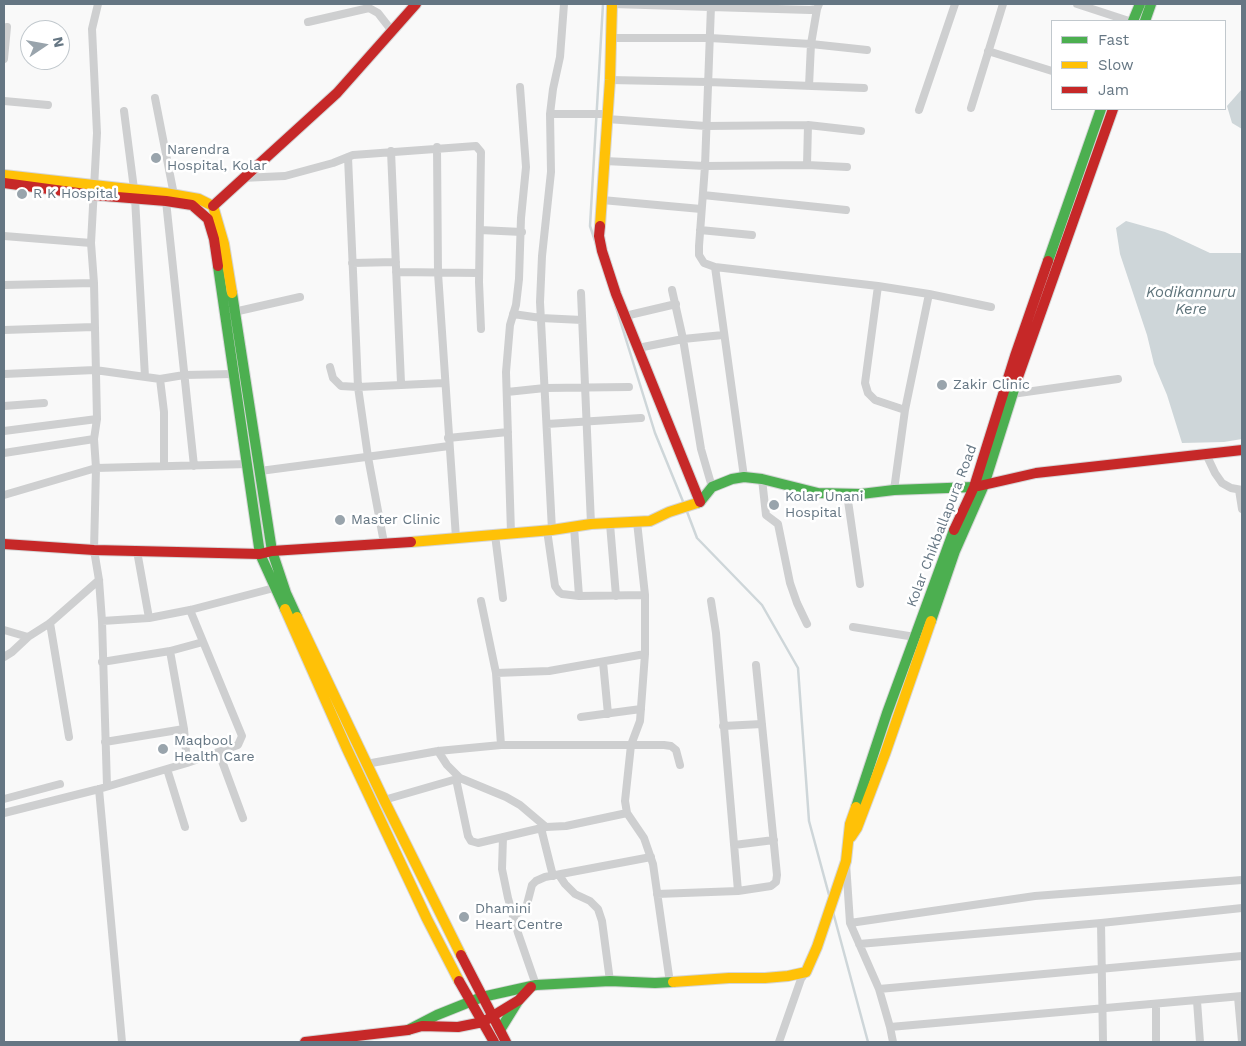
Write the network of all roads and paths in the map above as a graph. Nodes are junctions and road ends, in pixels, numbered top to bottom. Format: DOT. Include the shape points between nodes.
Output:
graph roads {
  1 [pos="98,4"];
  2 [pos="416,4"];
  3 [pos="564,4"];
  4 [pos="612,4"];
  5 [pos="639,4"];
  6 [pos="956,4"];
  7 [pos="1003,4"];
  8 [pos="1077,4"];
  9 [pos="1140,4"];
  10 [pos="1151,4"];
  11 [pos="664,5"];
  12 [pos="700,5"];
  13 [pos="740,5"];
  14 [pos="711,6"];
  15 [pos="779,6"];
  16 [pos="818,6"];
  17 [pos="1128,20"];
  18 [pos="1132,20"];
  19 [pos="1145,20"];
  20 [pos="308,22"];
  21 [pos="7,27"];
  22 [pos="392,31"];
  23 [pos="611,38"];
  24 [pos="710,38"];
  25 [pos="811,44"];
  26 [pos="867,50"];
  27 [pos="988,51"];
  28 [pos="4,59"];
  29 [pos="1051,71"];
  30 [pos="610,80"];
  31 [pos="708,82"];
  32 [pos="809,86"];
  33 [pos="520,87"];
  34 [pos="864,88"];
  35 [pos="155,98"];
  36 [pos="4,101"];
  37 [pos="48,105"];
  38 [pos="971,108"];
  39 [pos="918,110"];
  40 [pos="1101,110"];
  41 [pos="1113,110"];
  42 [pos="124,111"];
  43 [pos="550,114"];
  44 [pos="605,115"];
  45 [pos="808,125"];
  46 [pos="706,126"];
  47 [pos="861,131"];
  48 [pos="437,148"];
  49 [pos="391,151"];
  50 [pos="348,157"];
  51 [pos="605,161"];
  52 [pos="807,165"];
  53 [pos="705,166"];
  54 [pos="847,167"];
  55 [pos="4,175"];
  56 [pos="242,178"];
  57 [pos="4,183"];
  58 [pos="94,189"];
  59 [pos="135,194"];
  60 [pos="703,195"];
  61 [pos="170,198"];
  62 [pos="602,200"];
  63 [pos="213,206"];
  64 [pos="702,209"];
  65 [pos="846,210"];
  66 [pos="480,230"];
  67 [pos="700,230"];
  68 [pos="522,232"];
  69 [pos="752,234"];
  70 [pos="4,236"];
  71 [pos="91,243"];
  72 [pos="396,262"];
  73 [pos="352,263"];
  74 [pos="715,267"];
  75 [pos="396,272"];
  76 [pos="479,273"];
  77 [pos="438,274"];
  78 [pos="94,283"];
  79 [pos="4,285"];
  80 [pos="878,286"];
  81 [pos="672,290"];
  82 [pos="580,293"];
  83 [pos="929,294"];
  84 [pos="300,297"];
  85 [pos="676,304"];
  86 [pos="991,307"];
  87 [pos="234,312"];
  88 [pos="513,314"];
  89 [pos="625,316"];
  90 [pos="541,318"];
  91 [pos="582,320"];
  92 [pos="94,327"];
  93 [pos="481,329"];
  94 [pos="4,330"];
  95 [pos="723,335"];
  96 [pos="683,339"];
  97 [pos="638,348"];
  98 [pos="330,367"];
  99 [pos="95,370"];
  100 [pos="4,374"];
  101 [pos="234,374"];
  102 [pos="184,375"];
  103 [pos="145,377"];
  104 [pos="160,379"];
  105 [pos="1118,379"];
  106 [pos="444,382"];
  107 [pos="401,383"];
  108 [pos="358,387"];
  109 [pos="629,387"];
  110 [pos="545,388"];
  111 [pos="585,388"];
  112 [pos="507,392"];
  113 [pos="1012,394"];
  114 [pos="44,403"];
  115 [pos="4,406"];
  116 [pos="905,410"];
  117 [pos="641,418"];
  118 [pos="97,419"];
  119 [pos="586,423"];
  120 [pos="547,424"];
  121 [pos="4,431"];
  122 [pos="508,432"];
  123 [pos="94,439"];
  124 [pos="448,442"];
  125 [pos="1242,450"];
  126 [pos="4,453"];
  127 [pos="1206,454"];
  128 [pos="368,457"];
  129 [pos="248,464"];
  130 [pos="164,466"];
  131 [pos="194,466"];
  132 [pos="96,468"];
  133 [pos="260,472"];
  134 [pos="744,477"];
  135 [pos="762,478"];
  136 [pos="979,486"];
  137 [pos="712,487"];
  138 [pos="894,490"];
  139 [pos="1240,490"];
  140 [pos="847,494"];
  141 [pos="4,495"];
  142 [pos="697,503"];
  143 [pos="1242,509"];
  144 [pos="637,522"];
  145 [pos="591,524"];
  146 [pos="610,524"];
  147 [pos="574,527"];
  148 [pos="550,530"];
  149 [pos="512,533"];
  150 [pos="495,535"];
  151 [pos="456,538"];
  152 [pos="384,543"];
  153 [pos="4,544"];
  154 [pos="94,550"];
  155 [pos="137,551"];
  156 [pos="272,551"];
  157 [pos="260,554"];
  158 [pos="99,580"];
  159 [pos="860,584"];
  160 [pos="274,588"];
  161 [pos="579,596"];
  162 [pos="616,596"];
  163 [pos="645,596"];
  164 [pos="503,598"];
  165 [pos="481,601"];
  166 [pos="711,601"];
  167 [pos="190,610"];
  168 [pos="149,618"];
  169 [pos="102,621"];
  170 [pos="50,623"];
  171 [pos="807,624"];
  172 [pos="853,627"];
  173 [pos="4,630"];
  174 [pos="28,636"];
  175 [pos="915,637"];
  176 [pos="203,642"];
  177 [pos="170,651"];
  178 [pos="645,654"];
  179 [pos="4,657"];
  180 [pos="102,662"];
  181 [pos="603,662"];
  182 [pos="756,665"];
  183 [pos="496,673"];
  184 [pos="641,709"];
  185 [pos="608,714"];
  186 [pos="582,718"];
  187 [pos="762,724"];
  188 [pos="723,726"];
  189 [pos="184,729"];
  190 [pos="70,737"];
  191 [pos="105,742"];
  192 [pos="501,745"];
  193 [pos="631,745"];
  194 [pos="438,751"];
  195 [pos="219,753"];
  196 [pos="187,763"];
  197 [pos="366,764"];
  198 [pos="680,765"];
  199 [pos="167,769"];
  200 [pos="458,779"];
  201 [pos="60,784"];
  202 [pos="103,787"];
  203 [pos="4,799"];
  204 [pos="384,800"];
  205 [pos="4,813"];
  206 [pos="627,813"];
  207 [pos="243,818"];
  208 [pos="185,827"];
  209 [pos="544,828"];
  210 [pos="502,837"];
  211 [pos="850,839"];
  212 [pos="774,840"];
  213 [pos="734,845"];
  214 [pos="651,857"];
  215 [pos="844,865"];
  216 [pos="556,875"];
  217 [pos="1242,880"];
  218 [pos="738,892"];
  219 [pos="658,894"];
  220 [pos="1242,908"];
  221 [pos="513,916"];
  222 [pos="850,923"];
  223 [pos="1101,923"];
  224 [pos="859,944"];
  225 [pos="1242,956"];
  226 [pos="1101,969"];
  227 [pos="806,972"];
  228 [pos="458,977"];
  229 [pos="610,981"];
  230 [pos="670,982"];
  231 [pos="534,986"];
  232 [pos="879,989"];
  233 [pos="1240,996"];
  234 [pos="482,998"];
  235 [pos="519,1000"];
  236 [pos="1197,1000"];
  237 [pos="470,1002"];
  238 [pos="1156,1004"];
  239 [pos="1102,1008"];
  240 [pos="450,1010"];
  241 [pos="492,1015"];
  242 [pos="483,1022"];
  243 [pos="458,1027"];
  244 [pos="890,1027"];
  245 [pos="408,1030"];
  246 [pos="500,1030"];
  247 [pos="494,1041"];
  248 [pos="122,1042"];
  249 [pos="305,1042"];
  250 [pos="506,1042"];
  251 [pos="779,1042"];
  252 [pos="893,1042"];
  253 [pos="1103,1042"];
  254 [pos="1156,1042"];
  255 [pos="1200,1042"];
  256 [pos="1242,1042"];
  1 -- 58 [label="street" via="92,28 97,133"];
  2 -- 22 [label="main road"];
  3 -- 43 [label="street" via="560,57"];
  4 -- 5 [label="street"];
  4 -- 23 [label="main road"];
  5 -- 11 [label="street"];
  6 -- 39 [label="street"];
  7 -- 27 [label="street"];
  8 -- 17 [label="street"];
  9 -- 18 [label="main road"];
  10 -- 19 [label="main road"];
  11 -- 12 [label="street"];
  12 -- 14 [label="street"];
  13 -- 14 [label="street"];
  13 -- 15 [label="street"];
  14 -- 24 [label="street"];
  15 -- 16 [label="street"];
  16 -- 25 [label="street"];
  20 -- 22 [label="street" via="369,8"];
  21 -- 28 [label="street"];
  22 -- 56 [label="main road" via="337,93"];
  23 -- 24 [label="street"];
  23 -- 30 [label="main road"];
  24 -- 25 [label="street"];
  24 -- 31 [label="street"];
  25 -- 26 [label="street"];
  25 -- 32 [label="street"];
  27 -- 29 [label="street"];
  27 -- 38 [label="street"];
  30 -- 31 [label="street"];
  30 -- 44 [label="main road"];
  31 -- 32 [label="street"];
  31 -- 46 [label="street"];
  32 -- 34 [label="street"];
  33 -- 68 [label="street" via="526,167"];
  35 -- 61 [label="street"];
  36 -- 37 [label="street"];
  40 -- 136 [label="main road, Kolar Chikballapura Road" via="1015,356"];
  41 -- 113 [label="main road, Kolar Chikballapura Road"];
  42 -- 59 [label="street"];
  43 -- 44 [label="street"];
  43 -- 90 [label="street" via="551,172 542,256"];
  44 -- 46 [label="street"];
  44 -- 51 [label="main road"];
  45 -- 46 [label="street"];
  45 -- 47 [label="street"];
  45 -- 52 [label="street"];
  46 -- 53 [label="street"];
  48 -- 49 [label="street"];
  48 -- 66 [label="street" via="476,146 480,149"];
  48 -- 77 [label="street"];
  49 -- 50 [label="street"];
  49 -- 72 [label="street"];
  50 -- 56 [label="street" via="285,176"];
  50 -- 73 [label="street"];
  51 -- 53 [label="street"];
  51 -- 62 [label="main road"];
  52 -- 53 [label="street"];
  52 -- 54 [label="street"];
  53 -- 60 [label="street"];
  55 -- 58 [label="main road"];
  56 -- 63 [label="main road"];
  57 -- 58 [label="main road"];
  58 -- 59 [label="main road"];
  58 -- 71 [label="street"];
  59 -- 61 [label="main road"];
  59 -- 103 [label="street"];
  60 -- 64 [label="street"];
  60 -- 65 [label="street"];
  61 -- 63 [label="main road" via="199,199"];
  61 -- 101 [label="main road" via="192,205 208,219 214,239"];
  61 -- 102 [label="street"];
  62 -- 64 [label="street"];
  62 -- 89 [label="main road" via="599,236"];
  63 -- 87 [label="main road" via="224,244"];
  64 -- 67 [label="street"];
  66 -- 68 [label="street"];
  66 -- 76 [label="street"];
  67 -- 69 [label="street"];
  67 -- 74 [label="street" via="699,255 704,263"];
  68 -- 88 [label="street"];
  70 -- 71 [label="street"];
  71 -- 78 [label="street"];
  72 -- 73 [label="street"];
  72 -- 75 [label="street"];
  73 -- 108 [label="street"];
  74 -- 80 [label="street"];
  74 -- 95 [label="street"];
  75 -- 77 [label="street"];
  75 -- 107 [label="street"];
  76 -- 77 [label="street"];
  76 -- 93 [label="street"];
  77 -- 106 [label="street"];
  78 -- 79 [label="street"];
  78 -- 92 [label="street"];
  80 -- 83 [label="street"];
  80 -- 116 [label="street" via="865,384 868,394 875,400"];
  81 -- 85 [label="street"];
  82 -- 91 [label="street"];
  83 -- 86 [label="street"];
  83 -- 116 [label="street"];
  84 -- 87 [label="street"];
  85 -- 89 [label="street"];
  85 -- 96 [label="street"];
  87 -- 133 [label="main road"];
  88 -- 90 [label="street"];
  88 -- 112 [label="street" via="507,349"];
  89 -- 97 [label="main road"];
  90 -- 91 [label="street"];
  90 -- 110 [label="street"];
  91 -- 111 [label="street"];
  92 -- 94 [label="street"];
  92 -- 99 [label="street"];
  95 -- 96 [label="street"];
  95 -- 134 [label="street"];
  96 -- 97 [label="street"];
  96 -- 137 [label="street" via="701,449"];
  97 -- 142 [label="main road"];
  98 -- 108 [label="street" via="333,378 341,386"];
  99 -- 100 [label="street"];
  99 -- 103 [label="street"];
  99 -- 118 [label="street"];
  101 -- 102 [label="street"];
  101 -- 129 [label="main road"];
  102 -- 104 [label="street"];
  102 -- 131 [label="street"];
  103 -- 104 [label="street"];
  104 -- 130 [label="street"];
  105 -- 113 [label="street"];
  106 -- 107 [label="street"];
  106 -- 124 [label="street"];
  107 -- 108 [label="street"];
  108 -- 128 [label="street"];
  109 -- 111 [label="street"];
  110 -- 111 [label="street"];
  110 -- 112 [label="street"];
  110 -- 120 [label="street"];
  111 -- 119 [label="street"];
  112 -- 122 [label="street"];
  113 -- 136 [label="main road, Kolar Chikballapura Road"];
  114 -- 115 [label="street"];
  116 -- 138 [label="street"];
  117 -- 119 [label="street"];
  118 -- 121 [label="street"];
  118 -- 123 [label="street"];
  119 -- 120 [label="street"];
  119 -- 145 [label="street"];
  120 -- 148 [label="street"];
  122 -- 124 [label="street"];
  122 -- 149 [label="street"];
  123 -- 126 [label="street"];
  123 -- 132 [label="street"];
  124 -- 128 [label="street"];
  124 -- 151 [label="street"];
  125 -- 127 [label="main road"];
  127 -- 136 [label="main road" via="1036,473"];
  127 -- 139 [label="street" via="1222,483"];
  128 -- 133 [label="street"];
  128 -- 152 [label="street"];
  129 -- 131 [label="street"];
  129 -- 157 [label="main road"];
  130 -- 131 [label="street"];
  130 -- 132 [label="street"];
  132 -- 141 [label="street"];
  132 -- 154 [label="street"];
  133 -- 156 [label="main road"];
  134 -- 135 [label="main road"];
  134 -- 137 [label="main road"];
  135 -- 140 [label="main road" via="818,493"];
  135 -- 171 [label="street" via="766,515 778,524 790,583"];
  136 -- 138 [label="main road"];
  136 -- 175 [label="main road, Kolar Chikballapura Road" via="950,538"];
  136 -- 211 [label="main road" via="885,754"];
  137 -- 142 [label="main road"];
  138 -- 140 [label="main road"];
  139 -- 143 [label="street"];
  140 -- 159 [label="street"];
  142 -- 144 [label="main road" via="650,521"];
  144 -- 146 [label="main road"];
  144 -- 163 [label="street"];
  145 -- 146 [label="main road"];
  145 -- 147 [label="main road"];
  146 -- 162 [label="street"];
  147 -- 148 [label="main road"];
  147 -- 161 [label="street"];
  148 -- 149 [label="main road"];
  148 -- 161 [label="street" via="555,586 562,594"];
  149 -- 150 [label="main road"];
  150 -- 151 [label="main road"];
  150 -- 164 [label="street"];
  151 -- 152 [label="main road"];
  152 -- 156 [label="main road"];
  153 -- 154 [label="main road"];
  154 -- 155 [label="main road"];
  154 -- 158 [label="street"];
  155 -- 157 [label="main road"];
  155 -- 168 [label="street"];
  156 -- 157 [label="main road"];
  156 -- 197 [label="main road" via="286,593"];
  157 -- 160 [label="main road"];
  158 -- 169 [label="street"];
  158 -- 170 [label="street"];
  160 -- 167 [label="street"];
  160 -- 228 [label="main road" via="423,910"];
  161 -- 162 [label="street"];
  162 -- 163 [label="street"];
  163 -- 178 [label="street"];
  165 -- 183 [label="street"];
  166 -- 188 [label="street"];
  167 -- 168 [label="street"];
  167 -- 176 [label="street"];
  168 -- 169 [label="street"];
  169 -- 180 [label="street"];
  170 -- 174 [label="street"];
  170 -- 190 [label="street"];
  172 -- 175 [label="street"];
  173 -- 174 [label="street"];
  174 -- 179 [label="street"];
  175 -- 211 [label="main road, Kolar Chikballapura Road" via="850,824"];
  176 -- 177 [label="street"];
  176 -- 195 [label="street" via="242,736 238,745"];
  177 -- 180 [label="street"];
  177 -- 189 [label="street"];
  178 -- 181 [label="street"];
  178 -- 184 [label="street"];
  180 -- 191 [label="street"];
  181 -- 183 [label="street" via="549,671"];
  181 -- 185 [label="street"];
  182 -- 187 [label="street"];
  183 -- 192 [label="street"];
  184 -- 185 [label="street"];
  184 -- 193 [label="street"];
  185 -- 186 [label="street"];
  187 -- 188 [label="street"];
  187 -- 212 [label="street"];
  188 -- 213 [label="street"];
  189 -- 191 [label="street"];
  189 -- 196 [label="street"];
  191 -- 202 [label="street"];
  192 -- 193 [label="street"];
  192 -- 194 [label="street"];
  193 -- 198 [label="street" via="671,746 676,750"];
  193 -- 206 [label="street" via="626,785"];
  194 -- 197 [label="street"];
  194 -- 200 [label="street"];
  195 -- 196 [label="street"];
  195 -- 207 [label="street"];
  196 -- 199 [label="street"];
  197 -- 204 [label="main road"];
  199 -- 202 [label="street"];
  199 -- 208 [label="street"];
  200 -- 204 [label="street"];
  200 -- 209 [label="street" via="506,797 520,805"];
  200 -- 210 [label="street" via="471,841 478,843"];
  201 -- 203 [label="street"];
  202 -- 205 [label="street"];
  202 -- 248 [label="street"];
  204 -- 234 [label="main road"];
  206 -- 209 [label="street"];
  206 -- 214 [label="street" via="644,838"];
  209 -- 210 [label="street"];
  209 -- 216 [label="street"];
  210 -- 221 [label="street" via="502,869"];
  211 -- 215 [label="main road"];
  212 -- 213 [label="street"];
  212 -- 218 [label="street" via="776,882 771,886"];
  213 -- 218 [label="street"];
  214 -- 216 [label="street"];
  214 -- 219 [label="street"];
  215 -- 222 [label="street"];
  215 -- 227 [label="main road"];
  216 -- 221 [label="street" via="536,880 526,908"];
  216 -- 229 [label="street" via="575,894 598,909"];
  217 -- 222 [label="street" via="1035,896"];
  218 -- 219 [label="street"];
  219 -- 230 [label="street"];
  220 -- 223 [label="street"];
  221 -- 231 [label="street"];
  222 -- 224 [label="street"];
  223 -- 224 [label="street"];
  223 -- 226 [label="street"];
  224 -- 232 [label="street"];
  225 -- 226 [label="street"];
  226 -- 232 [label="street"];
  226 -- 239 [label="street"];
  227 -- 230 [label="main road" via="765,978"];
  227 -- 251 [label="street"];
  228 -- 237 [label="main road"];
  228 -- 240 [label="main road" via="461,994"];
  229 -- 230 [label="main road"];
  229 -- 231 [label="main road"];
  231 -- 234 [label="main road"];
  231 -- 235 [label="main road"];
  232 -- 244 [label="street"];
  233 -- 236 [label="street"];
  233 -- 256 [label="street"];
  234 -- 237 [label="main road"];
  234 -- 241 [label="main road"];
  235 -- 241 [label="main road"];
  235 -- 246 [label="main road"];
  236 -- 238 [label="street"];
  236 -- 255 [label="street"];
  237 -- 240 [label="main road"];
  237 -- 242 [label="main road"];
  238 -- 239 [label="street"];
  238 -- 254 [label="street"];
  239 -- 244 [label="street"];
  239 -- 253 [label="street"];
  240 -- 245 [label="main road"];
  241 -- 242 [label="main road"];
  241 -- 246 [label="main road"];
  242 -- 243 [label="main road"];
  242 -- 247 [label="main road"];
  243 -- 245 [label="main road" via="422,1026"];
  243 -- 247 [label="main road" via="467,1027"];
  244 -- 252 [label="street"];
  245 -- 249 [label="main road"];
  246 -- 250 [label="main road"];
}
